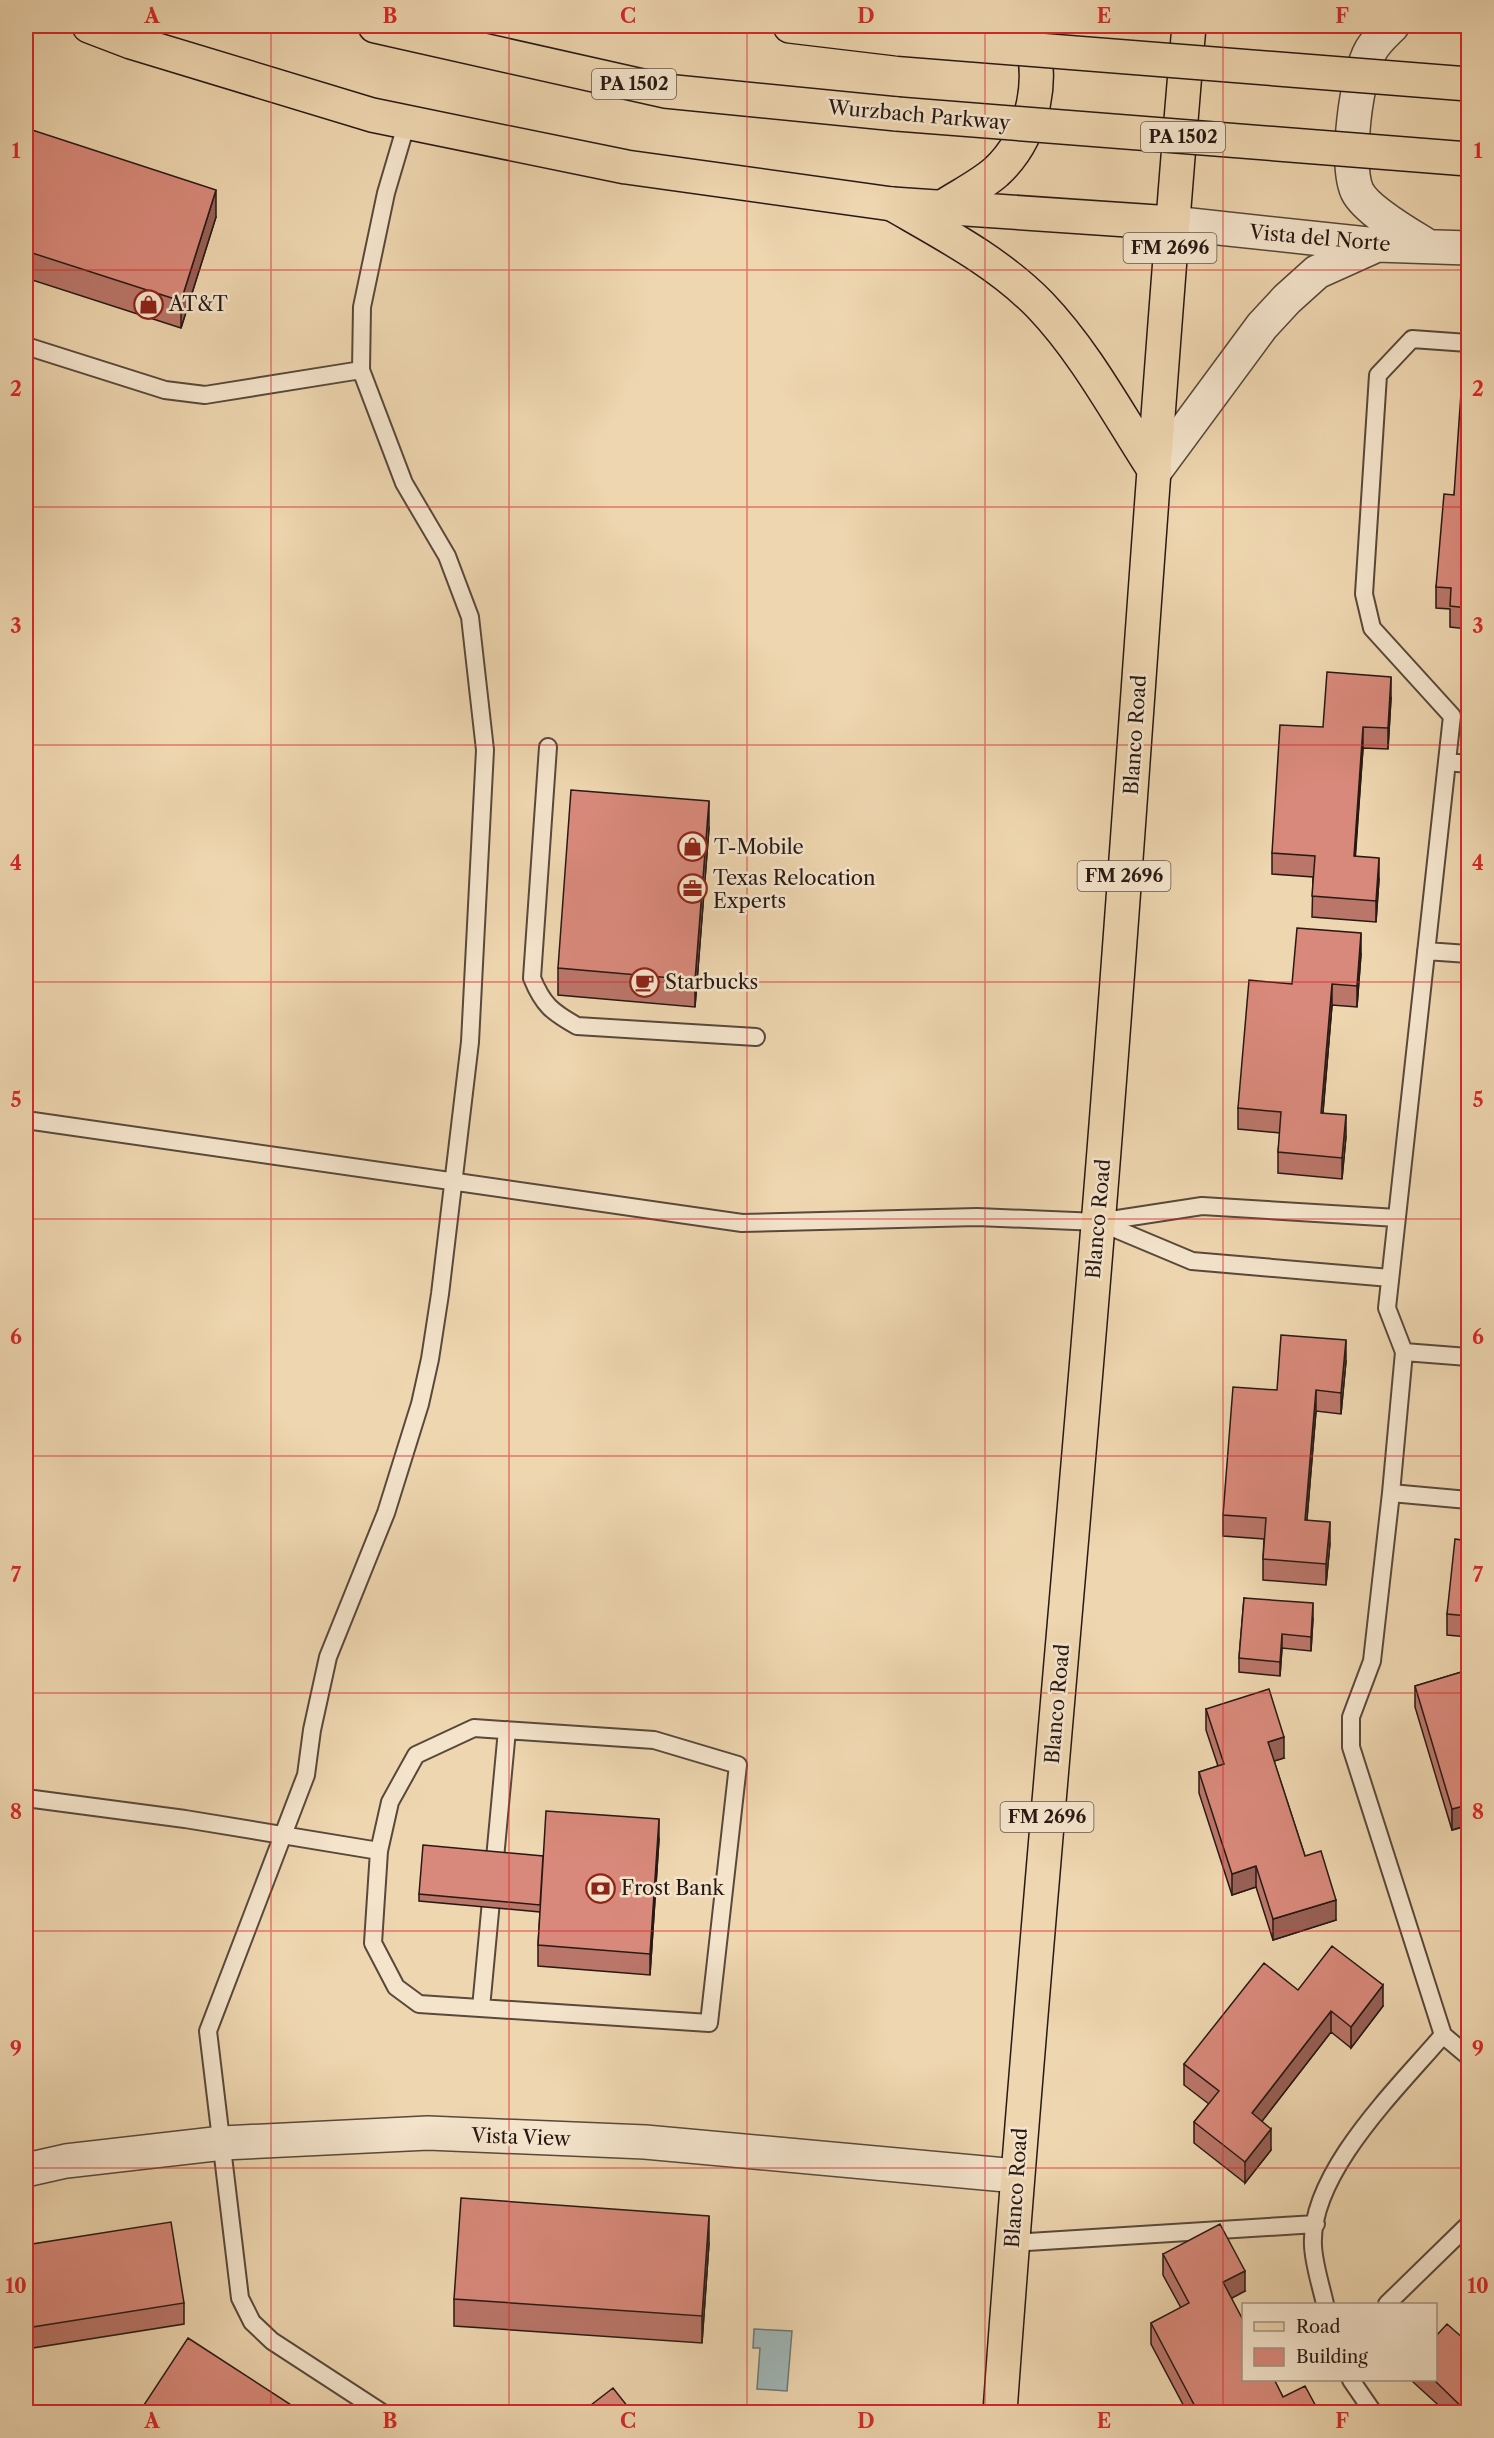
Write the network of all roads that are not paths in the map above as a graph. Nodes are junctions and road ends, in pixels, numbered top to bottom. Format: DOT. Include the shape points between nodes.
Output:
graph roads {
  1 [pos="88,26"];
  2 [pos="375,26"];
  3 [pos="790,26"];
  4 [pos="1026,26"];
  5 [pos="1189,26"];
  6 [pos="1392,26"];
  7 [pos="1468,84"];
  8 [pos="407,122"];
  9 [pos="1468,159"];
  10 [pos="892,204"];
  11 [pos="941,208"];
  12 [pos="1172,223"];
  13 [pos="1377,245"];
  14 [pos="1426,245"];
  15 [pos="1468,248"];
  16 [pos="1468,343"];
  17 [pos="26,346"];
  18 [pos="361,370"];
  19 [pos="1155,471"];
  20 [pos="548,747"];
  21 [pos="1447,762"];
  22 [pos="1468,764"];
  23 [pos="1426,951"];
  24 [pos="1468,954"];
  25 [pos="756,1037"];
  26 [pos="26,1120"];
  27 [pos="454,1181"];
  28 [pos="1397,1218"];
  29 [pos="1098,1222"];
  30 [pos="1390,1278"];
  31 [pos="1404,1352"];
  32 [pos="1468,1357"];
  33 [pos="1391,1493"];
  34 [pos="1468,1500"];
  35 [pos="507,1730"];
  36 [pos="26,1797"];
  37 [pos="282,1834"];
  38 [pos="379,1851"];
  39 [pos="481,2008"];
  40 [pos="1443,2035"];
  41 [pos="1468,2056"];
  42 [pos="223,2143"];
  43 [pos="26,2170"];
  44 [pos="1017,2176"];
  45 [pos="1316,2224"];
  46 [pos="1468,2225"];
  47 [pos="1012,2242"];
  48 [pos="1325,2303"];
  49 [pos="1388,2303"];
  50 [pos="1352,2381"];
  51 [pos="381,2412"];
  52 [pos="1000,2412"];
  53 [pos="1372,2412"];
  1 -- 8 [label="main road" via="372,115"];
  2 -- 9 [label="main road, Wurzbach Parkway / PA 1502, bridge" via="665,91 897,114"];
  3 -- 7 [label="main road, bridge" via="899,39"];
  4 -- 11 [label="main road" via="1032,40 1036,77 1032,114 1022,137 998,170"];
  5 -- 12 [label="main road, Blanco Road / FM 2696"];
  6 -- 14 [label="street" via="1371,50 1358,86 1352,172 1358,193 1392,225"];
  8 -- 10 [label="main road" via="626,167"];
  8 -- 18 [label="lane" via="386,192 362,307"];
  10 -- 11 [label="main road"];
  10 -- 19 [label="main road" via="981,256 1039,304 1067,336"];
  11 -- 12 [label="main road"];
  12 -- 13 [label="street, Vista del Norte"];
  12 -- 19 [label="main road, Blanco Road / FM 2696"];
  13 -- 14 [label="street, Vista del Norte"];
  13 -- 19 [label="street" via="1317,272 1287,299 1262,326"];
  14 -- 15 [label="street, Vista del Norte"];
  16 -- 21 [label="lane" via="1412,339 1378,375 1364,594 1372,628 1452,716"];
  17 -- 18 [label="lane" via="165,390 205,395"];
  18 -- 27 [label="lane" via="404,483 447,556 470,617 485,750 470,1042"];
  19 -- 29 [label="main road, Blanco Road / FM 2696"];
  20 -- 25 [label="lane" via="532,978 540,997 553,1012 577,1026"];
  21 -- 22 [label="lane"];
  21 -- 23 [label="lane"];
  23 -- 24 [label="lane"];
  23 -- 28 [label="lane"];
  26 -- 27 [label="lane"];
  27 -- 29 [label="lane" via="742,1223 977,1216"];
  27 -- 37 [label="lane" via="430,1359 420,1404 386,1513 328,1657 306,1775"];
  28 -- 29 [label="lane" via="1202,1206"];
  28 -- 30 [label="lane"];
  29 -- 30 [label="lane" via="1192,1261"];
  29 -- 44 [label="main road, Blanco Road / FM 2696"];
  30 -- 31 [label="lane" via="1387,1308"];
  31 -- 32 [label="lane"];
  31 -- 33 [label="lane"];
  33 -- 34 [label="lane"];
  33 -- 40 [label="lane" via="1372,1661 1351,1717 1351,1747"];
  35 -- 38 [label="lane" via="474,1728 416,1755 390,1802"];
  35 -- 39 [label="lane"];
  35 -- 39 [label="lane" via="654,1740 738,1765 709,2023"];
  36 -- 37 [label="lane"];
  37 -- 38 [label="lane"];
  37 -- 42 [label="lane" via="208,2031"];
  38 -- 39 [label="lane" via="373,1943 396,1988 419,2004"];
  40 -- 41 [label="lane"];
  40 -- 45 [label="lane" via="1354,2139 1319,2201"];
  42 -- 43 [label="street, Vista View" via="66,2161"];
  42 -- 44 [label="street, Vista View" via="440,2133 645,2142"];
  42 -- 51 [label="lane" via="240,2298 252,2322 272,2341"];
  44 -- 47 [label="main road, Blanco Road / FM 2696"];
  45 -- 47 [label="lane"];
  45 -- 48 [label="lane" via="1313,2245"];
  46 -- 49 [label="lane"];
  47 -- 52 [label="main road, Blanco Road / FM 2696"];
  50 -- 53 [label="lane"];
}
